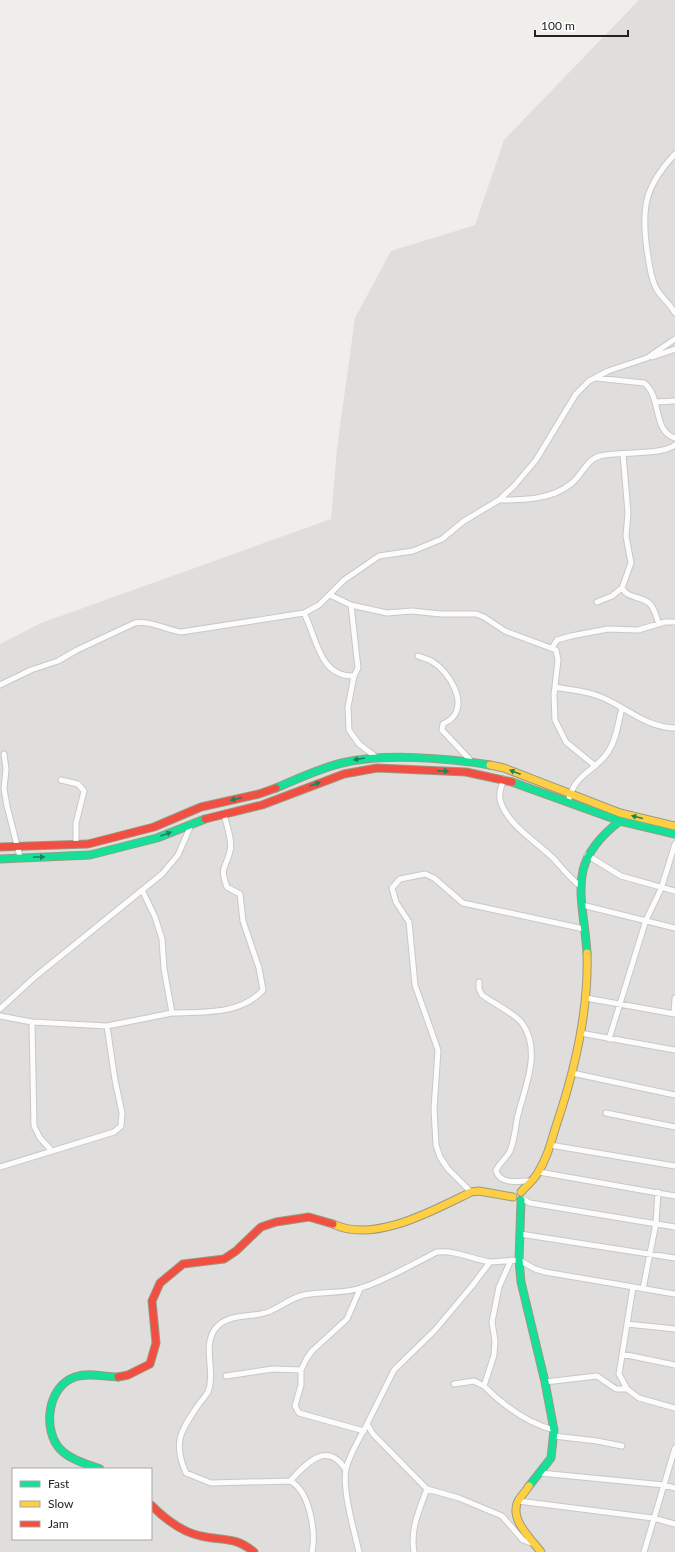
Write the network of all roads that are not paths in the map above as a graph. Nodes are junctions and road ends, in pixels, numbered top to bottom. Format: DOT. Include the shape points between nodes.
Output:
graph roads {
  1 [pos="675,154"];
  2 [pos="675,313"];
  3 [pos="675,339"];
  4 [pos="675,349"];
  5 [pos="647,358"];
  6 [pos="596,378"];
  7 [pos="655,402"];
  8 [pos="675,402"];
  9 [pos="675,438"];
  10 [pos="675,445"];
  11 [pos="623,454"];
  12 [pos="499,500"];
  13 [pos="622,588"];
  14 [pos="330,595"];
  15 [pos="597,602"];
  16 [pos="351,605"];
  17 [pos="304,613"];
  18 [pos="675,622"];
  19 [pos="659,624"];
  20 [pos="552,648"];
  21 [pos="418,656"];
  22 [pos="354,676"];
  23 [pos="0,685"];
  24 [pos="555,687"];
  25 [pos="622,708"];
  26 [pos="675,728"];
  27 [pos="4,754"];
  28 [pos="376,757"];
  29 [pos="472,762"];
  30 [pos="594,765"];
  31 [pos="531,778"];
  32 [pos="504,779"];
  33 [pos="61,780"];
  34 [pos="289,782"];
  35 [pos="528,787"];
  36 [pos="293,793"];
  37 [pos="570,793"];
  38 [pos="568,802"];
  39 [pos="224,814"];
  40 [pos="620,821"];
  41 [pos="191,825"];
  42 [pos="675,826"];
  43 [pos="675,834"];
  44 [pos="675,844"];
  45 [pos="76,845"];
  46 [pos="18,846"];
  47 [pos="0,847"];
  48 [pos="587,855"];
  49 [pos="20,857"];
  50 [pos="0,858"];
  51 [pos="580,886"];
  52 [pos="661,889"];
  53 [pos="142,890"];
  54 [pos="675,891"];
  55 [pos="582,905"];
  56 [pos="646,920"];
  57 [pos="675,928"];
  58 [pos="584,930"];
  59 [pos="479,982"];
  60 [pos="586,998"];
  61 [pos="675,998"];
  62 [pos="621,1004"];
  63 [pos="0,1009"];
  64 [pos="172,1013"];
  65 [pos="674,1014"];
  66 [pos="0,1016"];
  67 [pos="32,1022"];
  68 [pos="107,1026"];
  69 [pos="580,1033"];
  70 [pos="609,1039"];
  71 [pos="675,1050"];
  72 [pos="572,1073"];
  73 [pos="675,1095"];
  74 [pos="606,1113"];
  75 [pos="675,1127"];
  76 [pos="550,1145"];
  77 [pos="52,1151"];
  78 [pos="675,1166"];
  79 [pos="0,1167"];
  80 [pos="539,1172"];
  81 [pos="529,1181"];
  82 [pos="471,1192"];
  83 [pos="658,1192"];
  84 [pos="675,1196"];
  85 [pos="522,1197"];
  86 [pos="656,1223"];
  87 [pos="675,1227"];
  88 [pos="520,1234"];
  89 [pos="649,1253"];
  90 [pos="675,1258"];
  91 [pos="511,1260"];
  92 [pos="519,1260"];
  93 [pos="490,1262"];
  94 [pos="633,1287"];
  95 [pos="360,1289"];
  96 [pos="643,1289"];
  97 [pos="675,1294"];
  98 [pos="627,1324"];
  99 [pos="675,1329"];
  100 [pos="622,1354"];
  101 [pos="675,1365"];
  102 [pos="301,1370"];
  103 [pos="226,1376"];
  104 [pos="545,1382"];
  105 [pos="454,1384"];
  106 [pos="484,1386"];
  107 [pos="627,1389"];
  108 [pos="675,1408"];
  109 [pos="367,1424"];
  110 [pos="364,1431"];
  111 [pos="554,1433"];
  112 [pos="622,1446"];
  113 [pos="675,1448"];
  114 [pos="98,1468"];
  115 [pos="346,1470"];
  116 [pos="540,1473"];
  117 [pos="290,1481"];
  118 [pos="664,1485"];
  119 [pos="675,1488"];
  120 [pos="427,1489"];
  121 [pos="518,1501"];
  122 [pos="152,1506"];
  123 [pos="653,1518"];
  124 [pos="675,1524"];
  125 [pos="535,1544"];
  126 [pos="254,1552"];
  127 [pos="312,1552"];
  128 [pos="359,1552"];
  129 [pos="414,1552"];
  130 [pos="541,1552"];
  131 [pos="644,1552"];
  1 -- 2 [label="street" via="660,170 646,199 644,223 650,273 655,287"];
  3 -- 5 [label="street"];
  4 -- 5 [label="street"];
  5 -- 6 [label="street" via="608,371"];
  6 -- 7 [label="street" via="644,383 650,387"];
  6 -- 12 [label="street" via="589,381 576,394 536,460"];
  7 -- 8 [label="street"];
  7 -- 9 [label="street" via="661,425 669,436"];
  10 -- 11 [label="street" via="672,448"];
  11 -- 12 [label="street" via="595,458 572,483 554,494 533,499"];
  11 -- 13 [label="street" via="628,513 626,536 631,563"];
  12 -- 14 [label="street" via="464,521 442,539 413,551 379,556 344,580"];
  13 -- 15 [label="street" via="612,596"];
  13 -- 19 [label="street" via="630,596 649,603"];
  14 -- 16 [label="street"];
  14 -- 17 [label="street" via="312,610"];
  16 -- 20 [label="street" via="388,613 412,611 476,614 505,631"];
  16 -- 22 [label="street" via="358,663 358,671"];
  17 -- 22 [label="street" via="324,662 335,672"];
  17 -- 23 [label="street" via="181,632 143,622"];
  18 -- 19 [label="street"];
  19 -- 20 [label="street" via="638,630 608,629 571,636 557,640"];
  20 -- 24 [label="street" via="556,650 558,660"];
  21 -- 29 [label="street" via="432,661 445,673 457,695 456,713 443,724 442,730"];
  22 -- 28 [label="street" via="348,707 349,730 358,744"];
  24 -- 25 [label="street" via="598,696"];
  24 -- 30 [label="street" via="555,720 563,737"];
  25 -- 26 [label="street" via="664,728"];
  25 -- 30 [label="street" via="612,745 608,753"];
  27 -- 46 [label="street" via="4,789 9,821"];
  28 -- 29 [label="street"];
  28 -- 34 [label="street, one-way" via="341,763"];
  31 -- 29 [label="street, one-way" via="504,768"];
  30 -- 37 [label="street" via="574,783"];
  31 -- 35 [label="street"];
  31 -- 37 [label="street"];
  32 -- 35 [label="street"];
  36 -- 32 [label="street, one-way" via="344,774 377,768 466,772"];
  32 -- 51 [label="street" via="499,795 501,804 523,832"];
  33 -- 45 [label="street" via="78,784 84,791 76,823"];
  34 -- 36 [label="street"];
  34 -- 45 [label="street, one-way" via="259,794 201,807 154,827"];
  35 -- 38 [label="street"];
  36 -- 39 [label="street"];
  37 -- 38 [label="street"];
  42 -- 37 [label="street, one-way" via="620,813"];
  38 -- 40 [label="street"];
  39 -- 41 [label="street"];
  39 -- 64 [label="street" via="230,851 223,867 223,877 227,887 240,894 243,921 259,968 263,990 240,1004 217,1012"];
  40 -- 43 [label="street"];
  40 -- 48 [label="street" via="591,847"];
  49 -- 41 [label="street, one-way" via="90,855 157,838"];
  41 -- 53 [label="street" via="178,855 162,874"];
  44 -- 52 [label="street"];
  45 -- 46 [label="street"];
  46 -- 47 [label="street"];
  46 -- 49 [label="street"];
  48 -- 51 [label="street"];
  48 -- 52 [label="street" via="620,876"];
  49 -- 50 [label="street"];
  51 -- 55 [label="street"];
  52 -- 54 [label="street"];
  52 -- 56 [label="street"];
  53 -- 63 [label="street" via="36,976"];
  53 -- 64 [label="street" via="162,939 164,969"];
  55 -- 56 [label="street"];
  55 -- 58 [label="street"];
  56 -- 57 [label="street"];
  56 -- 62 [label="street"];
  58 -- 60 [label="street" via="588,952"];
  58 -- 82 [label="street" via="463,903 434,878 425,874 400,879 392,888 396,902 409,922 415,985 438,1050 434,1109 436,1145 448,1169"];
  59 -- 81 [label="street" via="482,995 518,1019 530,1039 531,1066 517,1117 514,1139 509,1153 496,1172 500,1179 505,1181"];
  60 -- 62 [label="street"];
  60 -- 69 [label="street"];
  61 -- 65 [label="street"];
  62 -- 65 [label="street"];
  62 -- 70 [label="street"];
  64 -- 68 [label="street"];
  66 -- 67 [label="street"];
  67 -- 68 [label="street"];
  67 -- 77 [label="street" via="34,1126 40,1138"];
  68 -- 77 [label="street" via="114,1080 122,1113 121,1126 114,1132"];
  69 -- 70 [label="street"];
  69 -- 72 [label="street"];
  70 -- 71 [label="street"];
  72 -- 73 [label="street"];
  72 -- 76 [label="street"];
  74 -- 75 [label="street"];
  76 -- 78 [label="street"];
  76 -- 80 [label="street"];
  77 -- 79 [label="street"];
  80 -- 81 [label="street"];
  80 -- 83 [label="street"];
  81 -- 85 [label="street"];
  82 -- 85 [label="street" via="513,1197 514,1192"];
  82 -- 114 [label="street" via="396,1226 356,1230 341,1228 309,1217 276,1222 261,1227 224,1259 183,1264 160,1283 152,1302 156,1343 150,1364 124,1376 84,1374 74,1377 65,1381 53,1395 50,1409 56,1444 64,1454"];
  83 -- 84 [label="street"];
  83 -- 86 [label="street"];
  85 -- 86 [label="street" via="530,1203"];
  85 -- 88 [label="street"];
  86 -- 87 [label="street"];
  86 -- 89 [label="street"];
  88 -- 89 [label="street"];
  88 -- 92 [label="street"];
  89 -- 90 [label="street"];
  89 -- 96 [label="street"];
  91 -- 92 [label="street"];
  91 -- 93 [label="street"];
  91 -- 106 [label="street" via="499,1287 492,1322 494,1355"];
  92 -- 94 [label="street" via="535,1270"];
  92 -- 104 [label="street" via="521,1282"];
  93 -- 95 [label="street" via="448,1251 438,1252"];
  93 -- 109 [label="street" via="434,1330 394,1370"];
  94 -- 96 [label="street"];
  94 -- 98 [label="street"];
  95 -- 102 [label="street" via="347,1319 312,1351"];
  95 -- 117 [label="street" via="304,1295 289,1299 269,1311 230,1319 214,1330 209,1342 208,1392 180,1434 178,1449 186,1473 211,1483"];
  96 -- 97 [label="street"];
  98 -- 99 [label="street"];
  98 -- 100 [label="street"];
  100 -- 101 [label="street"];
  100 -- 107 [label="street" via="619,1374"];
  102 -- 103 [label="street" via="273,1369"];
  102 -- 110 [label="street" via="301,1385 295,1406 297,1411"];
  104 -- 107 [label="street" via="597,1376 616,1390"];
  104 -- 111 [label="street"];
  105 -- 106 [label="street" via="474,1381"];
  106 -- 111 [label="street" via="500,1402"];
  107 -- 108 [label="street" via="639,1398"];
  109 -- 110 [label="street"];
  109 -- 120 [label="street" via="388,1451"];
  110 -- 115 [label="street"];
  111 -- 112 [label="street"];
  111 -- 116 [label="street" via="550,1458"];
  113 -- 118 [label="street"];
  115 -- 117 [label="street" via="333,1458 320,1456 307,1462"];
  115 -- 128 [label="street" via="347,1495"];
  116 -- 118 [label="street"];
  116 -- 121 [label="street"];
  117 -- 127 [label="street" via="301,1490 307,1504 314,1529"];
  118 -- 119 [label="street"];
  118 -- 123 [label="street"];
  120 -- 125 [label="street" via="459,1498 502,1516 523,1540"];
  120 -- 129 [label="street" via="416,1516 412,1542"];
  121 -- 123 [label="street"];
  121 -- 125 [label="street" via="515,1512 517,1520"];
  122 -- 126 [label="street" via="182,1530 201,1536 236,1540"];
  123 -- 124 [label="street"];
  123 -- 131 [label="street"];
  125 -- 130 [label="street"];
}
